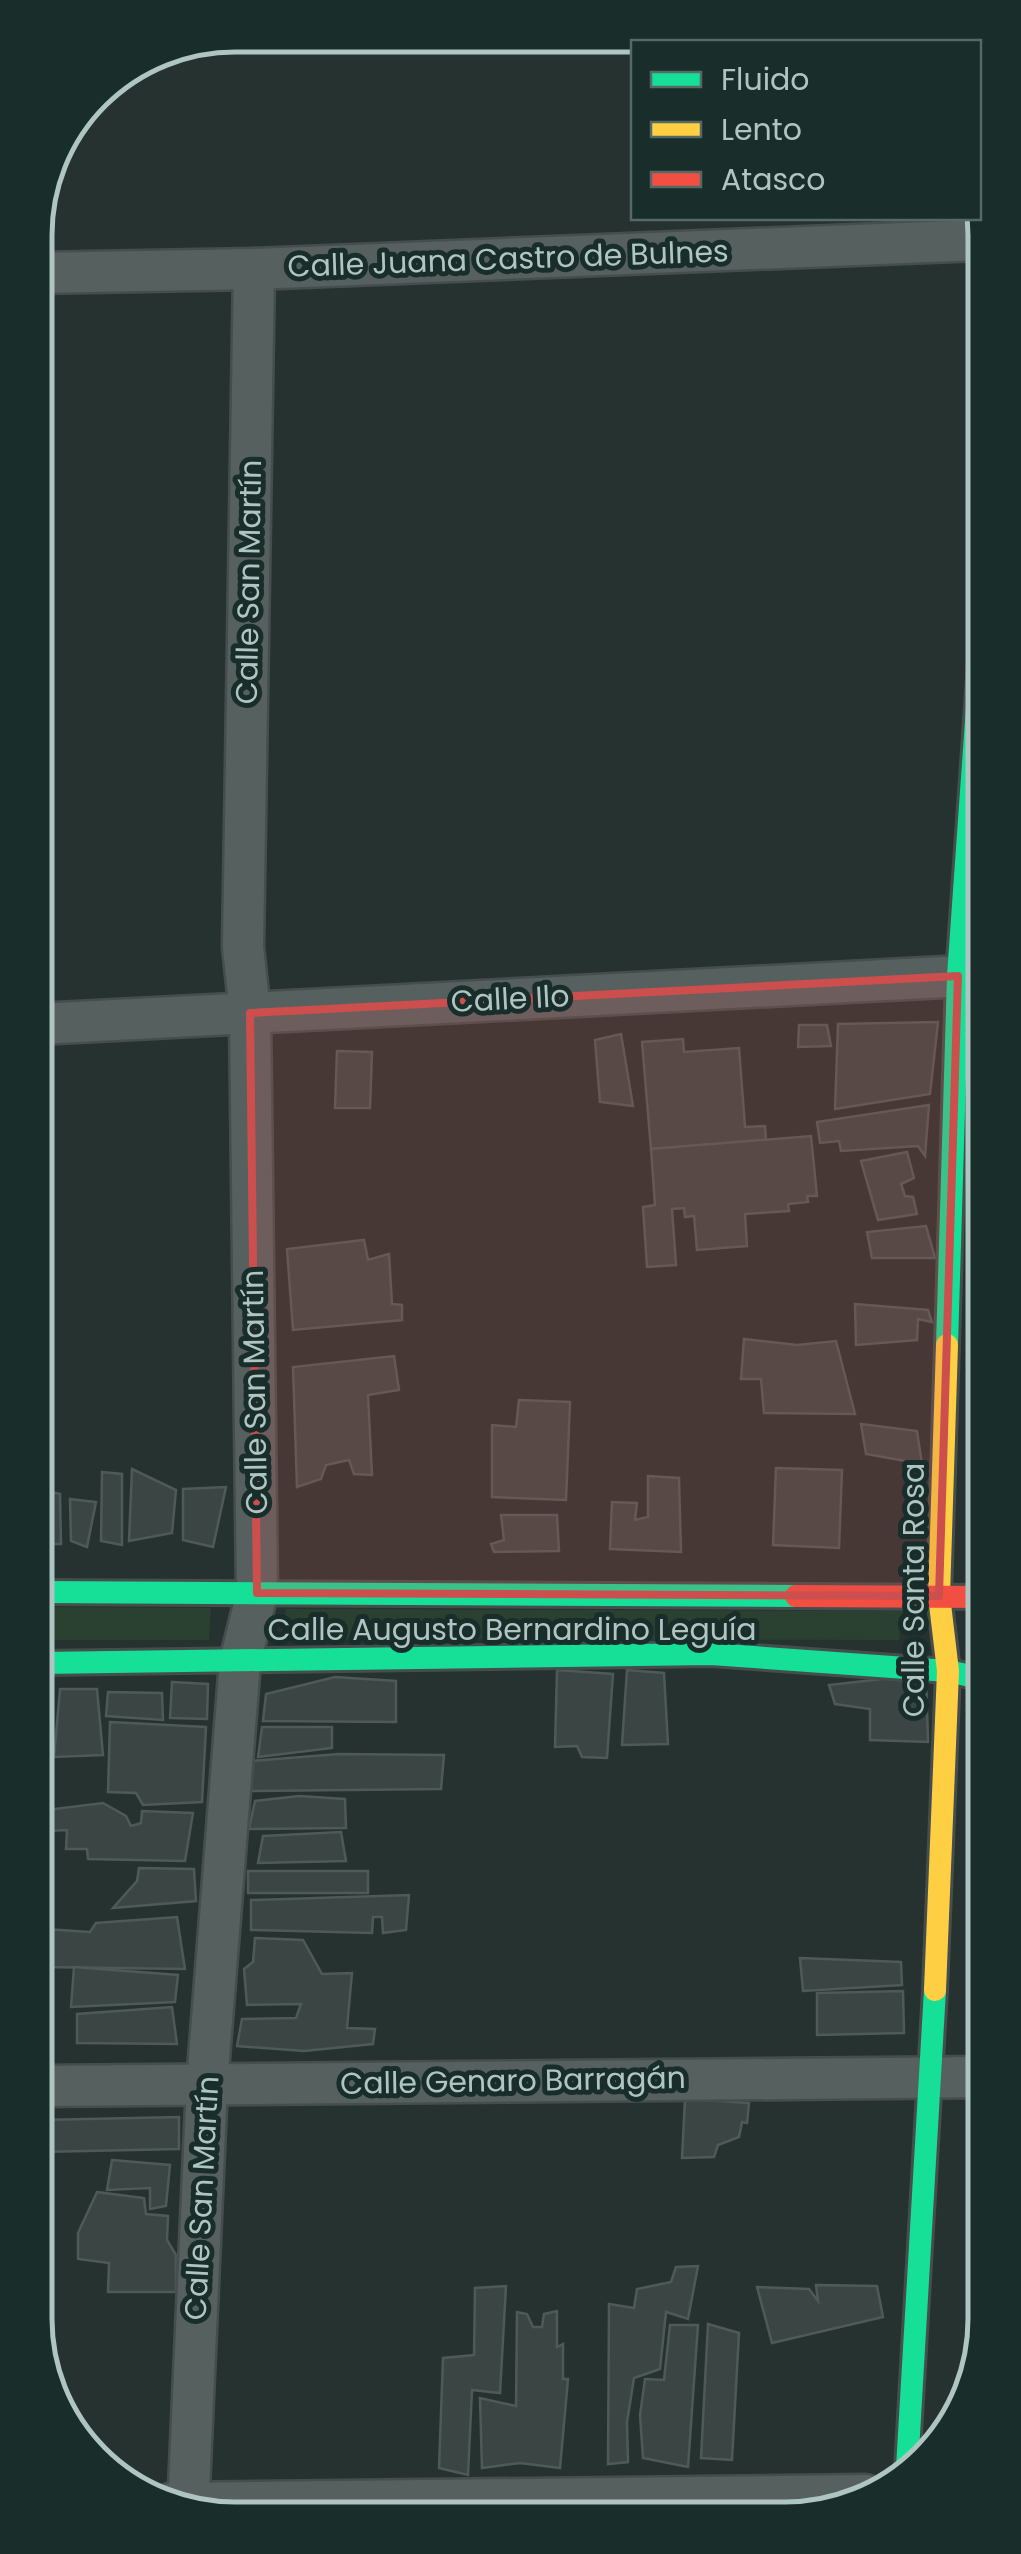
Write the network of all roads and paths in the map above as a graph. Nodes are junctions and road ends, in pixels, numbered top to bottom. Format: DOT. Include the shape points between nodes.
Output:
graph roads {
  1 [pos="968,240"];
  2 [pos="254,270"];
  3 [pos="53,273"];
  4 [pos="968,976"];
  5 [pos="250,1012"];
  6 [pos="968,1015"];
  7 [pos="53,1023"];
  8 [pos="52,1592"];
  9 [pos="257,1593"];
  10 [pos="938,1596"];
  11 [pos="968,1597"];
  12 [pos="240,1662"];
  13 [pos="52,1664"];
  14 [pos="948,1671"];
  15 [pos="968,1675"];
  16 [pos="968,2077"];
  17 [pos="932,2078"];
  18 [pos="207,2084"];
  19 [pos="52,2086"];
  20 [pos="908,2454"];
  21 [pos="184,2494"];
  22 [pos="831,2496"];
  23 [pos="388,2502"];
  1 -- 2 [label="street, Calle Juana Castro de Bulnes"];
  2 -- 3 [label="street, Calle Juana Castro de Bulnes"];
  2 -- 5 [label="street, Calle San Martín" via="243,947"];
  4 -- 5 [label="street, Calle Ilo"];
  5 -- 7 [label="street, Calle Ilo"];
  5 -- 9 [label="street, Calle San Martín"];
  6 -- 10 [label="main road, Calle Santa Rosa"];
  8 -- 9 [label="main road, Calle Augusto Bernardino Leguía"];
  9 -- 10 [label="main road, Calle Augusto Bernardino Leguía"];
  9 -- 12 [label="street, Calle San Martín"];
  10 -- 11 [label="main road, Calle Augusto Bernardino Leguía"];
  10 -- 14 [label="main road, Calle Santa Rosa"];
  12 -- 13 [label="main road, Calle Augusto Bernardino Leguía"];
  12 -- 14 [label="main road, Calle Augusto Bernardino Leguía" via="711,1654"];
  12 -- 18 [label="street, Calle San Martín"];
  14 -- 15 [label="main road, Calle Augusto Bernardino Leguía"];
  14 -- 17 [label="main road, Calle Santa Rosa"];
  16 -- 17 [label="street, Calle Genaro Barragán"];
  17 -- 18 [label="street, Calle Genaro Barragán"];
  17 -- 20 [label="main road, Calle Santa Rosa"];
  18 -- 19 [label="street, Calle Genaro Barragán"];
  18 -- 21 [label="street, Calle San Martín"];
  22 -- 23 [label="street"];
}
